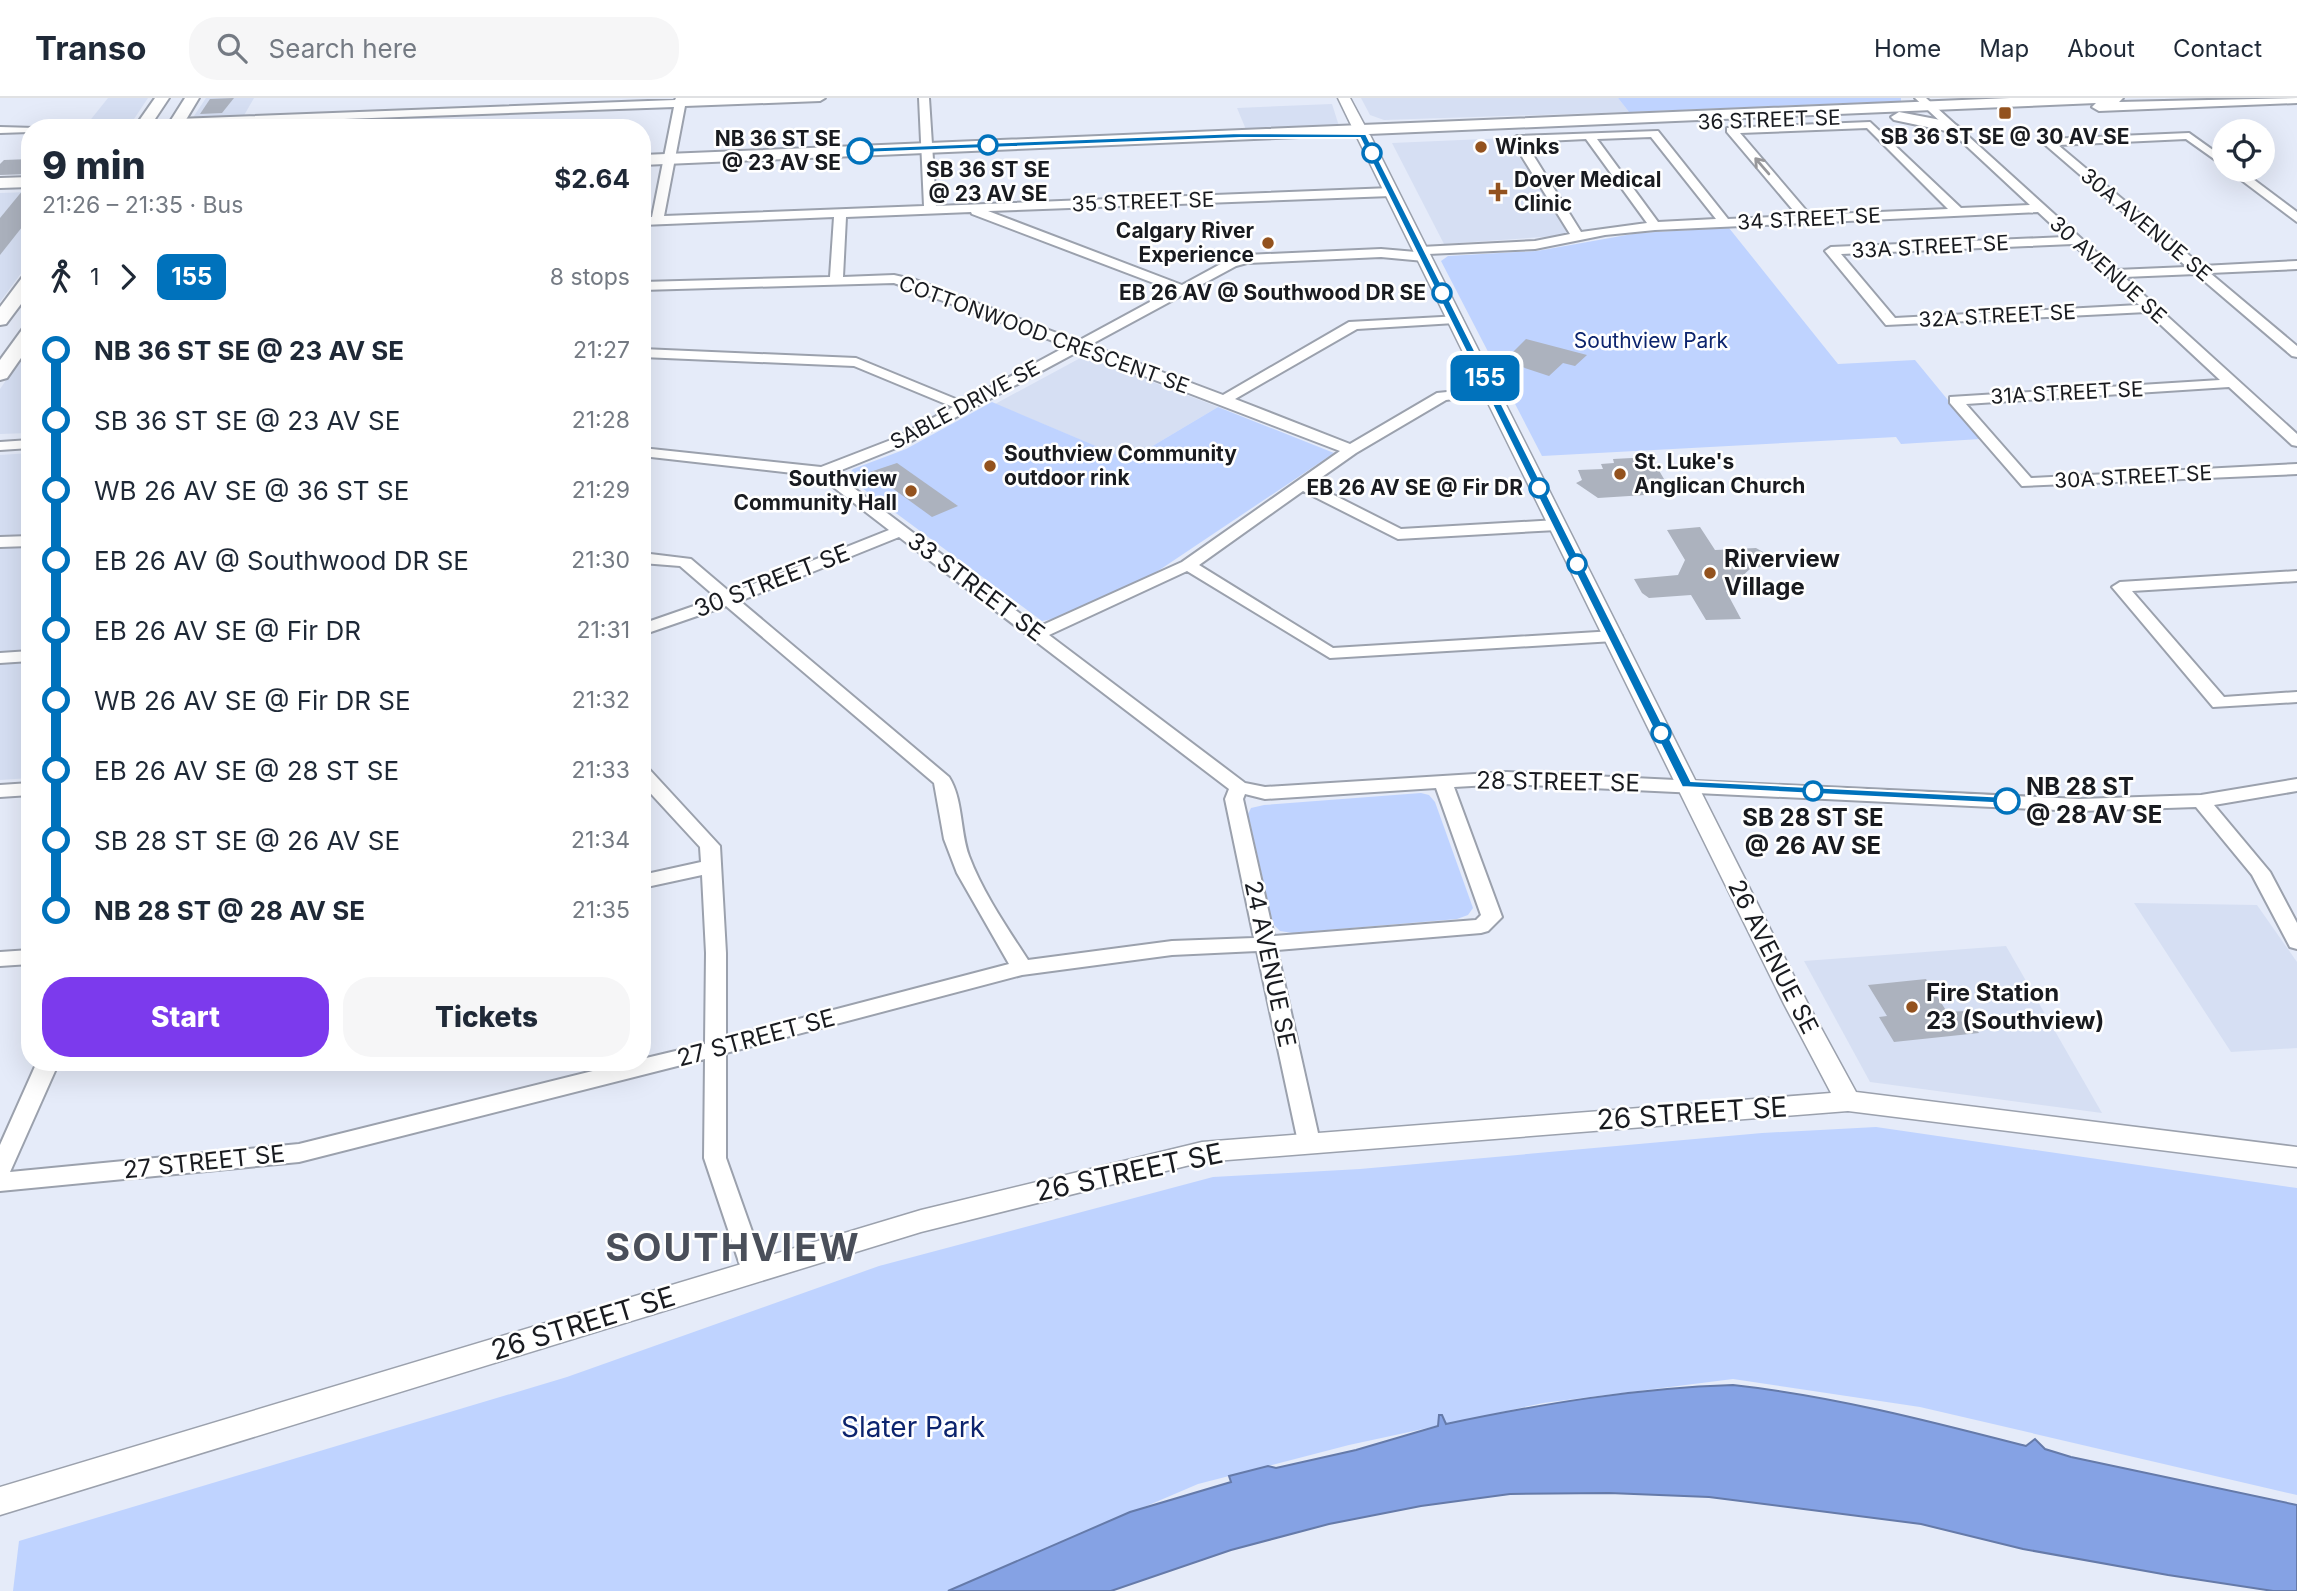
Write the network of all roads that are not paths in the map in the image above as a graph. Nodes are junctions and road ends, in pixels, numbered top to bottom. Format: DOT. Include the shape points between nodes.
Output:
graph roads {
  1 [pos="162,98"];
  2 [pos="192,98"];
  3 [pos="428,98"];
  4 [pos="820,98"];
  5 [pos="924,98"];
  6 [pos="2116,98"];
  7 [pos="2297,99"];
  8 [pos="680,101"];
  9 [pos="1927,103"];
  10 [pos="1965,103"];
  11 [pos="1348,105"];
  12 [pos="421,113"];
  13 [pos="1887,115"];
  14 [pos="147,119"];
  15 [pos="179,119"];
  16 [pos="298,119"];
  17 [pos="418,119"];
  18 [pos="1414,125"];
  19 [pos="1951,127"];
  20 [pos="21,129"];
  21 [pos="0,130"];
  22 [pos="1361,132"];
  23 [pos="1588,136"];
  24 [pos="927,148"];
  25 [pos="2212,154"];
  26 [pos="669,159"];
  27 [pos="651,160"];
  28 [pos="21,182"];
  29 [pos="2250,182"];
  30 [pos="0,183"];
  31 [pos="21,188"];
  32 [pos="0,189"];
  33 [pos="1391,192"];
  34 [pos="2040,208"];
  35 [pos="969,209"];
  36 [pos="930,210"];
  37 [pos="1958,212"];
  38 [pos="840,213"];
  39 [pos="1806,218"];
  40 [pos="2297,218"];
  41 [pos="651,220"];
  42 [pos="657,220"];
  43 [pos="1725,223"];
  44 [pos="1655,226"];
  45 [pos="1579,238"];
  46 [pos="2075,240"];
  47 [pos="1421,250"];
  48 [pos="2297,265"];
  49 [pos="2199,269"];
  50 [pos="2112,274"];
  51 [pos="836,281"];
  52 [pos="651,286"];
  53 [pos="1860,286"];
  54 [pos="1181,289"];
  55 [pos="21,291"];
  56 [pos="2150,308"];
  57 [pos="1455,319"];
  58 [pos="0,320"];
  59 [pos="21,344"];
  60 [pos="1080,345"];
  61 [pos="651,353"];
  62 [pos="2297,353"];
  63 [pos="0,374"];
  64 [pos="2232,383"];
  65 [pos="1492,390"];
  66 [pos="1224,400"];
  67 [pos="964,407"];
  68 [pos="1990,440"];
  69 [pos="2297,442"];
  70 [pos="21,445"];
  71 [pos="0,446"];
  72 [pos="1351,450"];
  73 [pos="651,453"];
  74 [pos="2297,470"];
  75 [pos="823,472"];
  76 [pos="1304,486"];
  77 [pos="1557,525"];
  78 [pos="902,530"];
  79 [pos="21,541"];
  80 [pos="0,542"];
  81 [pos="651,559"];
  82 [pos="1188,565"];
  83 [pos="2297,576"];
  84 [pos="730,599"];
  85 [pos="651,627"];
  86 [pos="1037,634"];
  87 [pos="1614,636"];
  88 [pos="21,657"];
  89 [pos="0,658"];
  90 [pos="2297,697"];
  91 [pos="1443,783"];
  92 [pos="651,784"];
  93 [pos="1686,785"];
  94 [pos="2297,785"];
  95 [pos="1239,787"];
  96 [pos="21,790"];
  97 [pos="0,791"];
  98 [pos="2201,801"];
  99 [pos="713,866"];
  100 [pos="651,880"];
  101 [pos="2297,942"];
  102 [pos="1265,944"];
  103 [pos="21,958"];
  104 [pos="0,959"];
  105 [pos="1022,968"];
  106 [pos="713,1049"];
  107 [pos="651,1065"];
  108 [pos="44,1071"];
  109 [pos="625,1071"];
  110 [pos="1848,1101"];
  111 [pos="1309,1142"];
  112 [pos="2297,1157"];
  113 [pos="0,1170"];
  114 [pos="0,1182"];
  115 [pos="754,1271"];
  116 [pos="0,1502"];
  1 -- 14 [label="main road"];
  2 -- 15 [label="main road"];
  3 -- 12 [label="street"];
  4 -- 8 [label="street"];
  5 -- 24 [label="street"];
  6 -- 10 [label="main road, 36 STREET SE"];
  7 -- 9 [label="main road, 36 STREET SE"];
  8 -- 12 [label="street"];
  8 -- 26 [label="street"];
  9 -- 10 [label="main road, 36 STREET SE"];
  9 -- 13 [label="main road, 36 STREET SE"];
  9 -- 18 [label="main road, 36 STREET SE"];
  9 -- 19 [label="street, 30 AVENUE SE"];
  11 -- 18 [label="main road" via="1373,120"];
  11 -- 22 [label="street, 26 AVENUE SE"];
  12 -- 16 [label="street"];
  12 -- 17 [label="street"];
  13 -- 19 [label="main road"];
  13 -- 22 [label="main road, 36 STREET SE"];
  18 -- 22 [label="main road, 36 STREET SE"];
  19 -- 34 [label="street, 30 AVENUE SE"];
  20 -- 21 [label="street"];
  22 -- 24 [label="main road, 36 STREET SE"];
  22 -- 33 [label="street, 26 AVENUE SE"];
  23 -- 43 [label="street" via="1654,133"];
  23 -- 44 [label="street"];
  23 -- 45 [label="street" via="1517,139"];
  24 -- 26 [label="main road, 36 STREET SE"];
  24 -- 36 [label="street"];
  25 -- 49 [label="street, 30A AVENUE SE" via="2189,136 2048,142"];
  26 -- 27 [label="main road, 36 STREET SE"];
  26 -- 42 [label="street"];
  28 -- 30 [label="main road"];
  29 -- 40 [label="street"];
  31 -- 32 [label="main road"];
  33 -- 35 [label="street, 35 STREET SE"];
  33 -- 47 [label="street, 26 AVENUE SE"];
  34 -- 37 [label="street, 34 STREET SE"];
  34 -- 46 [label="street, 30 AVENUE SE"];
  35 -- 36 [label="street, 35 STREET SE"];
  35 -- 54 [label="street"];
  36 -- 38 [label="street, 35 STREET SE"];
  37 -- 39 [label="street, 34 STREET SE"];
  39 -- 37 [label="street, one-way" via="1731,130 1870,125"];
  38 -- 42 [label="street, 35 STREET SE"];
  38 -- 51 [label="street"];
  39 -- 43 [label="street, 34 STREET SE"];
  41 -- 42 [label="street, 35 STREET SE"];
  43 -- 44 [label="street, 34 STREET SE"];
  44 -- 45 [label="street, 34 STREET SE"];
  45 -- 47 [label="street, SABLE DRIVE SE" via="1535,245"];
  46 -- 50 [label="street, 30 AVENUE SE"];
  46 -- 53 [label="street, 33A STREET SE" via="1831,251"];
  47 -- 54 [label="street, SABLE DRIVE SE" via="1246,259"];
  47 -- 57 [label="street, 26 AVENUE SE"];
  48 -- 49 [label="street"];
  49 -- 50 [label="street"];
  49 -- 62 [label="street, 30A AVENUE SE"];
  50 -- 56 [label="street, 30 AVENUE SE"];
  51 -- 52 [label="street, COTTONWOOD CRESCENT SE"];
  51 -- 60 [label="street, COTTONWOOD CRESCENT SE" via="894,279 911,283"];
  53 -- 56 [label="street, 32A STREET SE" via="1891,322"];
  54 -- 60 [label="street, SABLE DRIVE SE"];
  55 -- 58 [label="main road"];
  56 -- 64 [label="street, 30 AVENUE SE"];
  57 -- 65 [label="street, 26 AVENUE SE"];
  57 -- 66 [label="street" via="1354,325"];
  59 -- 63 [label="main road"];
  60 -- 66 [label="street, COTTONWOOD CRESCENT SE"];
  60 -- 67 [label="street, SABLE DRIVE SE"];
  61 -- 67 [label="street" via="856,362"];
  64 -- 68 [label="street, 31A STREET SE" via="1955,400"];
  64 -- 69 [label="street, 30 AVENUE SE"];
  65 -- 72 [label="street" via="1442,396"];
  65 -- 77 [label="street, 26 AVENUE SE"];
  66 -- 72 [label="street, COTTONWOOD CRESCENT SE"];
  67 -- 75 [label="street, SABLE DRIVE SE" via="901,441"];
  68 -- 74 [label="street, 30A STREET SE" via="2027,483"];
  70 -- 71 [label="street"];
  72 -- 76 [label="street"];
  73 -- 75 [label="street, 33 STREET SE"];
  75 -- 78 [label="street, 33 STREET SE"];
  76 -- 77 [label="street" via="1398,534"];
  76 -- 82 [label="street"];
  77 -- 87 [label="street, 26 AVENUE SE"];
  78 -- 84 [label="street, 30 STREET SE"];
  78 -- 86 [label="street, 33 STREET SE"];
  79 -- 80 [label="street"];
  81 -- 84 [label="street" via="685,562"];
  82 -- 86 [label="street"];
  82 -- 87 [label="street" via="1330,653"];
  83 -- 90 [label="street" via="2120,587 2219,703"];
  84 -- 85 [label="street, 30 STREET SE"];
  84 -- 105 [label="street" via="942,781 950,799 954,838 974,888"];
  86 -- 95 [label="street, 33 STREET SE"];
  87 -- 93 [label="street, 26 AVENUE SE"];
  88 -- 89 [label="street"];
  91 -- 93 [label="street, 28 STREET SE" via="1507,778"];
  91 -- 95 [label="street, 28 STREET SE" via="1265,793"];
  91 -- 102 [label="street, 27 STREET SE" via="1492,917 1481,926"];
  92 -- 99 [label="street" via="710,846"];
  93 -- 98 [label="street, 28 STREET SE" via="2080,805"];
  93 -- 110 [label="street, 26 AVENUE SE"];
  94 -- 98 [label="street, 28 STREET SE"];
  95 -- 102 [label="street, 24 AVENUE SE" via="1234,799"];
  96 -- 97 [label="street"];
  98 -- 101 [label="street" via="2260,872"];
  99 -- 100 [label="street"];
  99 -- 106 [label="street"];
  102 -- 105 [label="street, 27 STREET SE" via="1172,948"];
  102 -- 111 [label="street, 24 AVENUE SE"];
  103 -- 104 [label="street"];
  105 -- 106 [label="street, 27 STREET SE"];
  106 -- 107 [label="street, 27 STREET SE"];
  106 -- 115 [label="street" via="715,1158"];
  108 -- 113 [label="street"];
  109 -- 114 [label="street, 27 STREET SE" via="299,1153"];
  110 -- 111 [label="street, 26 STREET SE"];
  110 -- 112 [label="street, 26 STREET SE"];
  111 -- 115 [label="street, 26 STREET SE" via="1202,1152 1140,1166 921,1220"];
  115 -- 116 [label="street, 26 STREET SE"];
}
